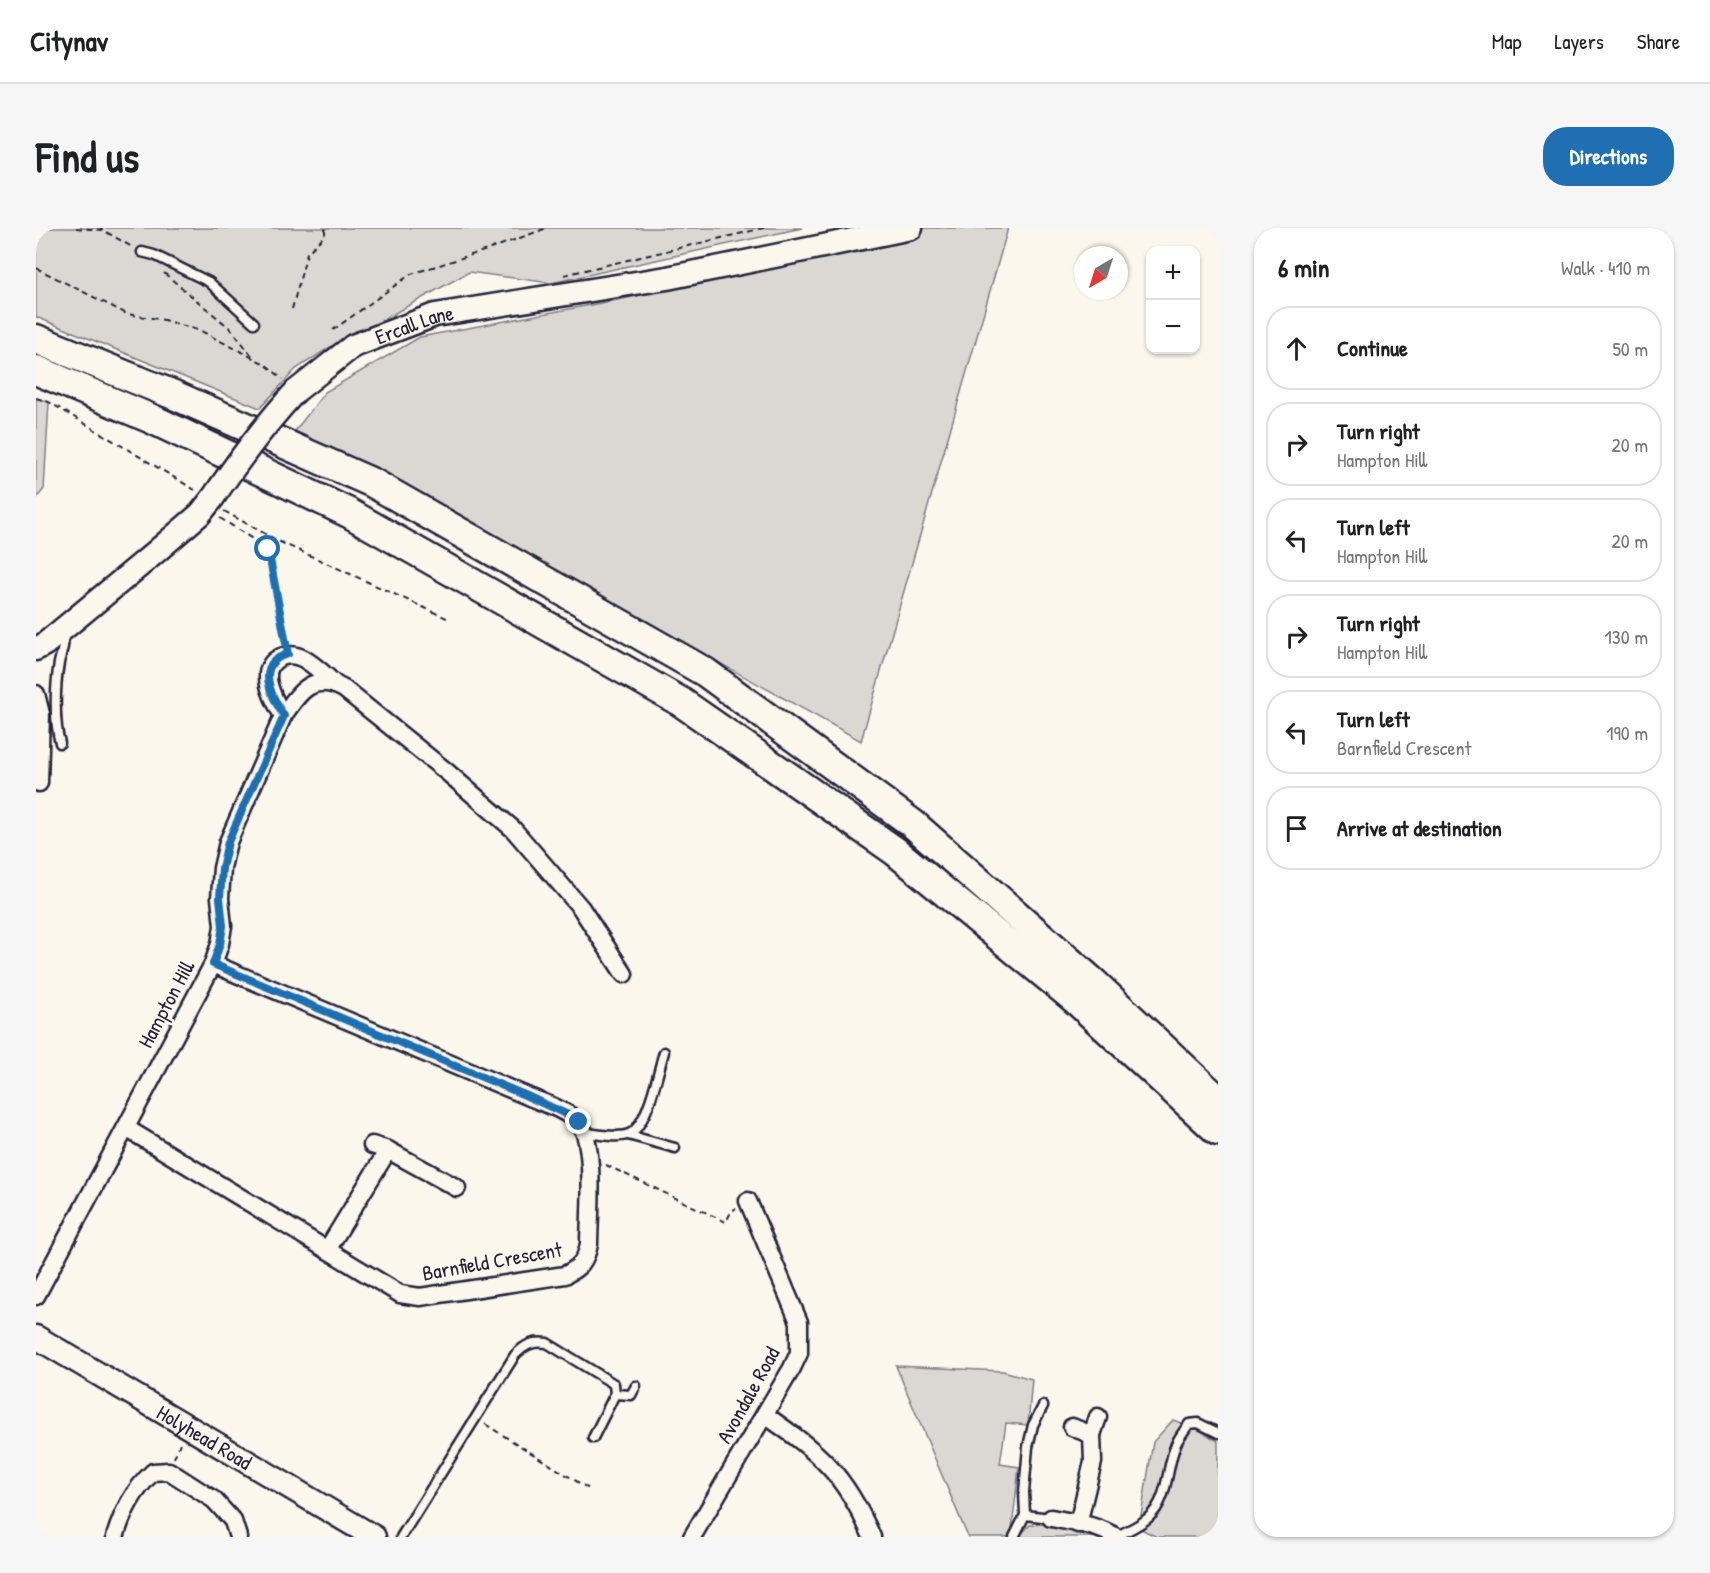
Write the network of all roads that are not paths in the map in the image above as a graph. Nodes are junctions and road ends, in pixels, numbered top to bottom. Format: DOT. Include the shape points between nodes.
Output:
graph roads {
  1 [pos="911,228"];
  2 [pos="142,252"];
  3 [pos="254,323"];
  4 [pos="36,339"];
  5 [pos="36,370"];
  6 [pos="63,630"];
  7 [pos="36,649"];
  8 [pos="336,685"];
  9 [pos="36,694"];
  10 [pos="284,716"];
  11 [pos="60,743"];
  12 [pos="39,783"];
  13 [pos="213,964"];
  14 [pos="624,974"];
  15 [pos="664,1052"];
  16 [pos="1215,1121"];
  17 [pos="126,1128"];
  18 [pos="586,1133"];
  19 [pos="628,1135"];
  20 [pos="675,1148"];
  21 [pos="457,1188"];
  22 [pos="748,1201"];
  23 [pos="327,1250"];
  24 [pos="36,1296"];
  25 [pos="36,1337"];
  26 [pos="636,1386"];
  27 [pos="615,1394"];
  28 [pos="1043,1406"];
  29 [pos="765,1415"];
  30 [pos="1098,1417"];
  31 [pos="1072,1427"];
  32 [pos="1218,1433"];
  33 [pos="1092,1435"];
  34 [pos="593,1438"];
  35 [pos="1025,1515"];
  36 [pos="1052,1518"];
  37 [pos="1078,1524"];
  38 [pos="115,1537"];
  39 [pos="238,1537"];
  40 [pos="374,1537"];
  41 [pos="401,1537"];
  42 [pos="692,1537"];
  43 [pos="872,1537"];
  44 [pos="1014,1537"];
  45 [pos="1116,1537"];
  1 -- 6 [label="street, Ercall Lane, bridge" via="667,278 435,315 353,346 296,391 245,450 208,504"];
  2 -- 3 [label="lane" via="209,282"];
  4 -- 16 [label="highway" via="373,483 705,672 913,824 1094,983"];
  5 -- 16 [label="highway" via="152,418 349,513 681,702 895,851"];
  6 -- 7 [label="street, Ercall Lane"];
  6 -- 11 [label="lane" via="65,645 59,663 56,722"];
  8 -- 10 [label="street, Hampton Hill" via="327,681 308,685"];
  8 -- 10 [label="street" via="303,658 288,654 280,657 267,678 274,701"];
  8 -- 14 [label="street" via="513,829 581,908"];
  9 -- 12 [label="street" via="41,714"];
  10 -- 13 [label="street, Hampton Hill" via="228,842 220,898 223,926"];
  13 -- 17 [label="street, Hampton Hill"];
  13 -- 18 [label="street" via="568,1115"];
  15 -- 19 [label="lane" via="645,1115"];
  17 -- 23 [label="street, Barnfield Crescent"];
  17 -- 24 [label="street, Hampton Hill"];
  18 -- 19 [label="lane"];
  18 -- 23 [label="street, Barnfield Crescent" via="590,1157 589,1244 583,1263 565,1275 420,1297 400,1294"];
  19 -- 20 [label="lane"];
  21 -- 23 [label="street" via="380,1147"];
  22 -- 29 [label="street, Avondale Road" via="799,1322 799,1353"];
  25 -- 40 [label="street, Holyhead Road"];
  26 -- 27 [label="lane" via="631,1395"];
  27 -- 34 [label="lane"];
  27 -- 41 [label="lane" via="614,1384 547,1343 525,1345 514,1355"];
  28 -- 35 [label="lane" via="1032,1425 1028,1447"];
  29 -- 42 [label="street, Avondale Road"];
  29 -- 43 [label="street" via="831,1466 861,1511"];
  30 -- 33 [label="street"];
  31 -- 33 [label="street"];
  32 -- 45 [label="lane" via="1198,1423 1189,1424 1176,1446 1159,1505 1147,1520"];
  33 -- 37 [label="street" via="1093,1462"];
  35 -- 36 [label="lane"];
  35 -- 44 [label="lane"];
  36 -- 37 [label="street"];
  37 -- 45 [label="street"];
  38 -- 39 [label="street" via="136,1487 153,1472 169,1472 214,1500 233,1521"];
}
